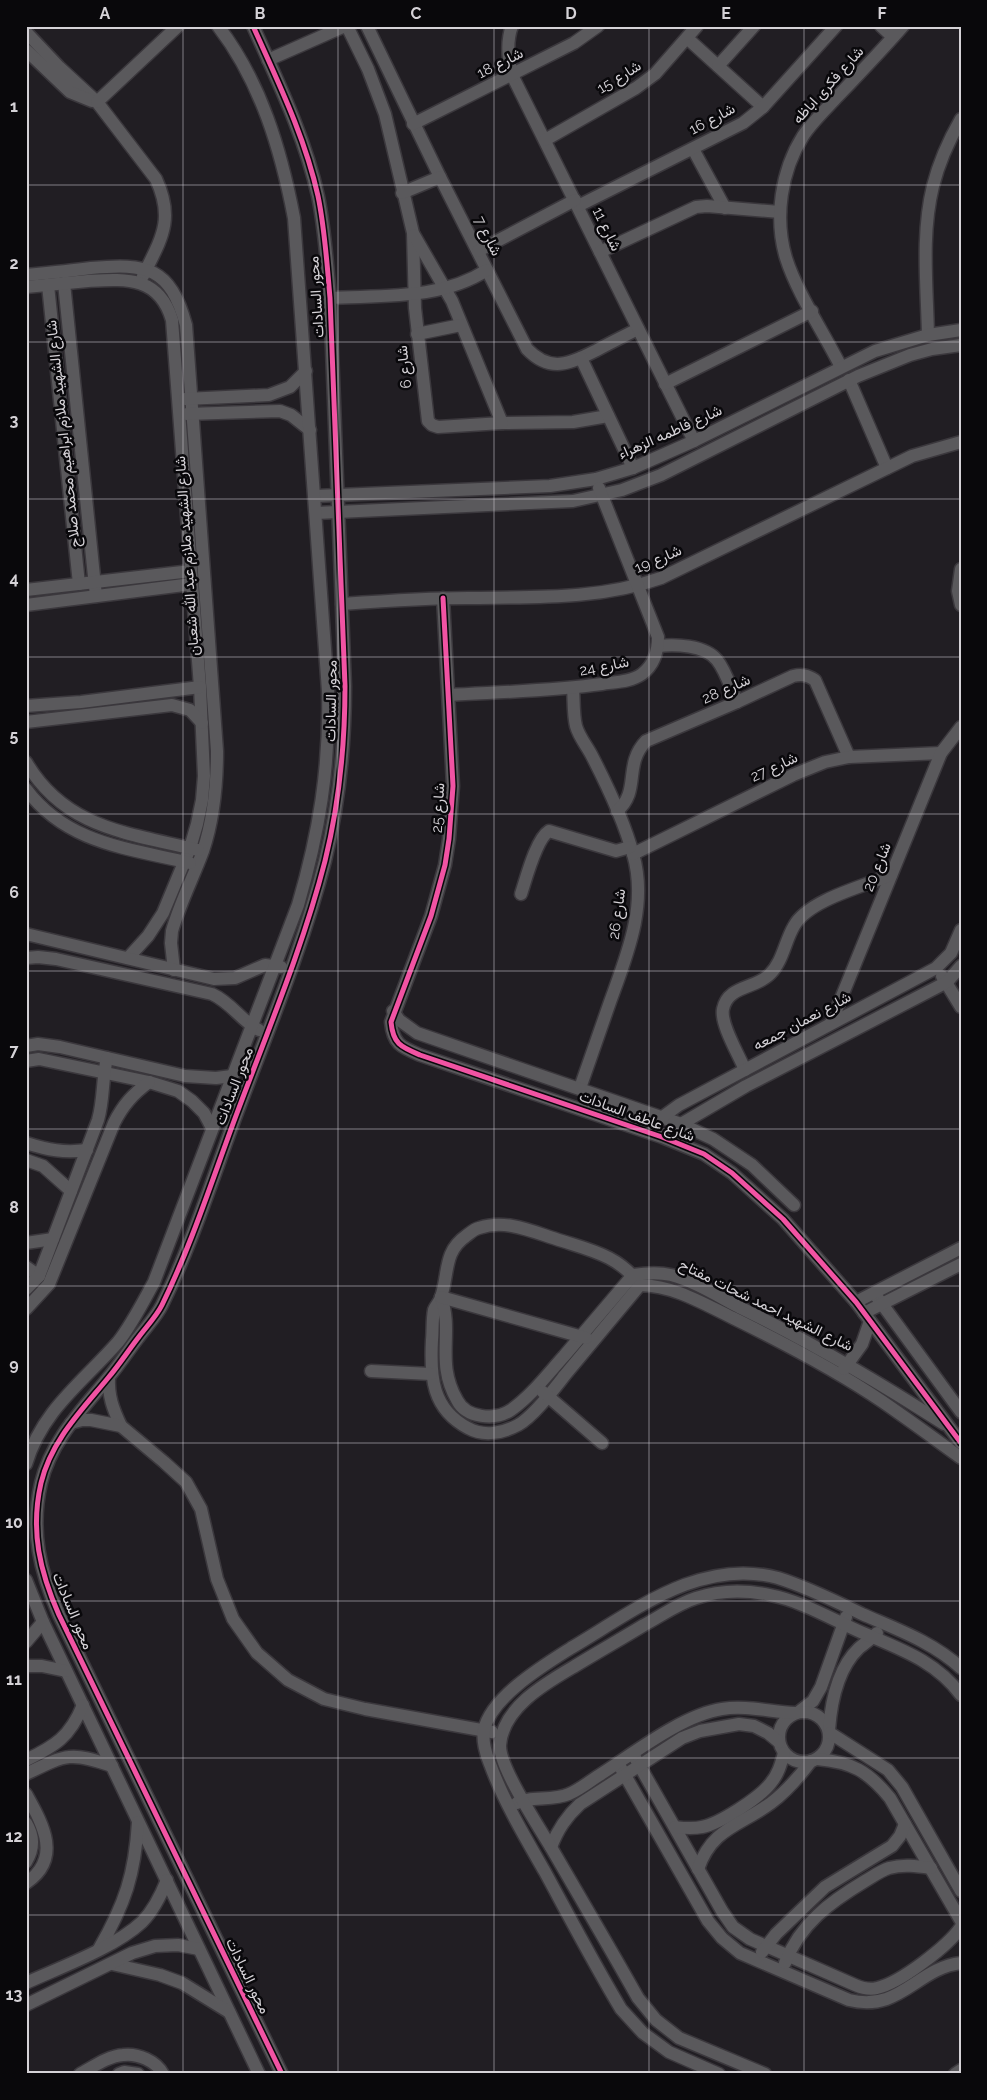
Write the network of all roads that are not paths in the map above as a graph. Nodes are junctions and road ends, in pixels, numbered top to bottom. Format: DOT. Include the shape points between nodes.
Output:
graph roads {
  1 [pos="178,26"];
  2 [pos="218,26"];
  3 [pos="253,26"];
  4 [pos="346,26"];
  5 [pos="367,26"];
  6 [pos="512,26"];
  7 [pos="598,26"];
  8 [pos="697,26"];
  9 [pos="754,26"];
  10 [pos="836,26"];
  11 [pos="881,26"];
  12 [pos="903,26"];
  13 [pos="26,32"];
  14 [pos="893,37"];
  15 [pos="687,38"];
  16 [pos="26,50"];
  17 [pos="268,60"];
  18 [pos="718,66"];
  19 [pos="512,75"];
  20 [pos="97,102"];
  21 [pos="763,107"];
  22 [pos="961,118"];
  23 [pos="413,124"];
  24 [pos="545,140"];
  25 [pos="693,148"];
  26 [pos="440,177"];
  27 [pos="402,193"];
  28 [pos="576,203"];
  29 [pos="724,208"];
  30 [pos="780,212"];
  31 [pos="413,232"];
  32 [pos="478,251"];
  33 [pos="600,252"];
  34 [pos="146,270"];
  35 [pos="487,270"];
  36 [pos="26,275"];
  37 [pos="64,283"];
  38 [pos="140,283"];
  39 [pos="48,284"];
  40 [pos="26,287"];
  41 [pos="446,290"];
  42 [pos="414,294"];
  43 [pos="330,298"];
  44 [pos="812,311"];
  45 [pos="461,325"];
  46 [pos="638,329"];
  47 [pos="961,330"];
  48 [pos="417,334"];
  49 [pos="928,335"];
  50 [pos="961,345"];
  51 [pos="580,358"];
  52 [pos="842,366"];
  53 [pos="306,371"];
  54 [pos="849,380"];
  55 [pos="665,384"];
  56 [pos="192,398"];
  57 [pos="178,399"];
  58 [pos="193,414"];
  59 [pos="180,415"];
  60 [pos="608,416"];
  61 [pos="502,423"];
  62 [pos="310,430"];
  63 [pos="694,441"];
  64 [pos="961,442"];
  65 [pos="633,468"];
  66 [pos="887,468"];
  67 [pos="596,479"];
  68 [pos="602,495"];
  69 [pos="315,496"];
  70 [pos="337,496"];
  71 [pos="316,513"];
  72 [pos="338,513"];
  73 [pos="961,568"];
  74 [pos="191,571"];
  75 [pos="94,582"];
  76 [pos="79,584"];
  77 [pos="192,584"];
  78 [pos="636,587"];
  79 [pos="26,590"];
  80 [pos="96,596"];
  81 [pos="443,598"];
  82 [pos="342,604"];
  83 [pos="26,605"];
  84 [pos="961,605"];
  85 [pos="658,646"];
  86 [pos="200,687"];
  87 [pos="573,688"];
  88 [pos="449,695"];
  89 [pos="737,702"];
  90 [pos="26,706"];
  91 [pos="26,722"];
  92 [pos="202,723"];
  93 [pos="961,727"];
  94 [pos="941,753"];
  95 [pos="849,757"];
  96 [pos="26,762"];
  97 [pos="26,789"];
  98 [pos="617,811"];
  99 [pos="190,848"];
  100 [pos="202,851"];
  101 [pos="632,851"];
  102 [pos="184,862"];
  103 [pos="197,865"];
  104 [pos="891,875"];
  105 [pos="521,894"];
  106 [pos="961,930"];
  107 [pos="26,934"];
  108 [pos="26,958"];
  109 [pos="128,958"];
  110 [pos="947,958"];
  111 [pos="274,965"];
  112 [pos="936,968"];
  113 [pos="174,970"];
  114 [pos="290,970"];
  115 [pos="960,972"];
  116 [pos="947,982"];
  117 [pos="961,1007"];
  118 [pos="393,1011"];
  119 [pos="831,1023"];
  120 [pos="252,1027"];
  121 [pos="267,1034"];
  122 [pos="26,1046"];
  123 [pos="107,1058"];
  124 [pos="26,1061"];
  125 [pos="745,1070"];
  126 [pos="104,1072"];
  127 [pos="232,1076"];
  128 [pos="150,1082"];
  129 [pos="580,1088"];
  130 [pos="662,1117"];
  131 [pos="680,1124"];
  132 [pos="212,1128"];
  133 [pos="646,1131"];
  134 [pos="662,1137"];
  135 [pos="713,1139"];
  136 [pos="26,1143"];
  137 [pos="87,1150"];
  138 [pos="704,1154"];
  139 [pos="26,1160"];
  140 [pos="71,1191"];
  141 [pos="794,1205"];
  142 [pos="53,1239"];
  143 [pos="26,1243"];
  144 [pos="961,1248"];
  145 [pos="26,1267"];
  146 [pos="959,1268"];
  147 [pos="39,1276"];
  148 [pos="636,1280"];
  149 [pos="26,1289"];
  150 [pos="874,1293"];
  151 [pos="441,1297"];
  152 [pos="856,1302"];
  153 [pos="882,1304"];
  154 [pos="26,1309"];
  155 [pos="867,1317"];
  156 [pos="580,1337"];
  157 [pos="594,1340"];
  158 [pos="847,1363"];
  159 [pos="371,1371"];
  160 [pos="431,1374"];
  161 [pos="840,1375"];
  162 [pos="109,1377"];
  163 [pos="537,1387"];
  164 [pos="548,1396"];
  165 [pos="961,1412"];
  166 [pos="71,1423"];
  167 [pos="121,1426"];
  168 [pos="951,1429"];
  169 [pos="602,1443"];
  170 [pos="961,1443"];
  171 [pos="961,1458"];
  172 [pos="26,1462"];
  173 [pos="26,1580"];
  174 [pos="848,1608"];
  175 [pos="43,1622"];
  176 [pos="844,1624"];
  177 [pos="886,1625"];
  178 [pos="873,1637"];
  179 [pos="26,1642"];
  180 [pos="26,1666"];
  181 [pos="961,1668"];
  182 [pos="66,1671"];
  183 [pos="961,1695"];
  184 [pos="82,1705"];
  185 [pos="798,1712"];
  186 [pos="484,1731"];
  187 [pos="829,1731"];
  188 [pos="502,1734"];
  189 [pos="782,1748"];
  190 [pos="633,1754"];
  191 [pos="26,1760"];
  192 [pos="814,1760"];
  193 [pos="618,1764"];
  194 [pos="112,1766"];
  195 [pos="640,1766"];
  196 [pos="26,1774"];
  197 [pos="625,1776"];
  198 [pos="26,1794"];
  199 [pos="523,1800"];
  200 [pos="509,1808"];
  201 [pos="138,1819"];
  202 [pos="26,1823"];
  203 [pos="905,1824"];
  204 [pos="674,1827"];
  205 [pos="169,1842"];
  206 [pos="551,1847"];
  207 [pos="153,1850"];
  208 [pos="26,1862"];
  209 [pos="931,1868"];
  210 [pos="698,1869"];
  211 [pos="167,1880"];
  212 [pos="26,1883"];
  213 [pos="961,1891"];
  214 [pos="961,1921"];
  215 [pos="961,1928"];
  216 [pos="765,1946"];
  217 [pos="199,1949"];
  218 [pos="98,1950"];
  219 [pos="788,1955"];
  220 [pos="756,1960"];
  221 [pos="961,1963"];
  222 [pos="112,1964"];
  223 [pos="782,1970"];
  224 [pos="26,1983"];
  225 [pos="26,2005"];
  226 [pos="230,2012"];
  227 [pos="254,2017"];
  228 [pos="236,2026"];
  229 [pos="961,2070"];
  230 [pos="80,2074"];
  231 [pos="119,2074"];
  232 [pos="138,2074"];
  233 [pos="163,2074"];
  234 [pos="260,2074"];
  235 [pos="282,2074"];
  236 [pos="719,2074"];
  237 [pos="766,2074"];
  238 [pos="955,2074"];
  1 -- 20 [label="street"];
  2 -- 53 [label="street, محور السادات" via="231,43 260,99 286,175 294,218"];
  3 -- 17 [label="street, محور السادات"];
  4 -- 17 [label="street"];
  4 -- 27 [label="street, شارع 6" via="368,69 385,114"];
  5 -- 23 [label="street, شارع 7"];
  6 -- 19 [label="street, شارع 11" via="508,45"];
  7 -- 19 [label="street, شارع 18" via="574,43"];
  8 -- 15 [label="street, شارع 15"];
  9 -- 18 [label="street"];
  10 -- 21 [label="street, شارع 16"];
  11 -- 14 [label="street"];
  12 -- 14 [label="street, شارع فكرى اباظه"];
  13 -- 20 [label="street"];
  14 -- 30 [label="street, شارع فكرى اباظه" via="804,136 786,174"];
  15 -- 18 [label="street"];
  15 -- 24 [label="street, شارع 15" via="655,74 636,88"];
  16 -- 20 [label="street" via="70,92"];
  17 -- 43 [label="street, محور السادات" via="299,135 318,196"];
  18 -- 21 [label="street"];
  19 -- 23 [label="street, شارع 18"];
  19 -- 24 [label="street, شارع 11"];
  20 -- 34 [label="street" via="156,179 163,194 165,225"];
  21 -- 25 [label="street, شارع 16" via="743,123"];
  22 -- 49 [label="street" via="942,157 930,202 926,232"];
  23 -- 26 [label="street, شارع 7"];
  24 -- 28 [label="street, شارع 11"];
  25 -- 28 [label="street, شارع 16"];
  25 -- 29 [label="street"];
  26 -- 27 [label="street"];
  26 -- 32 [label="street, شارع 7"];
  27 -- 31 [label="street, شارع 6"];
  28 -- 32 [label="street, شارع 16"];
  28 -- 33 [label="street, شارع 11"];
  29 -- 30 [label="street"];
  29 -- 33 [label="street" via="696,208"];
  30 -- 44 [label="street, شارع فكرى اباظه" via="786,258"];
  31 -- 41 [label="street, شارع 6"];
  31 -- 42 [label="street, شارع 6"];
  32 -- 35 [label="street, شارع 7"];
  33 -- 46 [label="street, شارع 11"];
  34 -- 36 [label="street, شارع الشهيد ملازم عبد الله شعبان" via="118,266"];
  34 -- 38 [label="street"];
  34 -- 56 [label="street, شارع الشهيد ملازم عبد الله شعبان" via="160,277 180,302 186,325"];
  35 -- 41 [label="street"];
  35 -- 51 [label="street, شارع 7" via="522,342 533,355 556,364"];
  37 -- 38 [label="street, شارع الشهيد ملازم عبد الله شعبان" via="119,279"];
  37 -- 39 [label="street, شارع الشهيد ملازم عبد الله شعبان"];
  37 -- 75 [label="street, شارع الشهيد ملازم ابراهيم محمد صلاح"];
  38 -- 57 [label="street, شارع الشهيد ملازم عبد الله شعبان" via="158,294 170,312"];
  39 -- 40 [label="street, شارع الشهيد ملازم عبد الله شعبان"];
  39 -- 76 [label="street, شارع الشهيد ملازم ابراهيم محمد صلاح"];
  41 -- 42 [label="street"];
  41 -- 45 [label="street, شارع 6"];
  42 -- 43 [label="street"];
  42 -- 48 [label="street, شارع 6"];
  43 -- 70 [label="street, محور السادات"];
  44 -- 52 [label="street, شارع فكرى اباظه"];
  44 -- 55 [label="street"];
  45 -- 48 [label="street"];
  45 -- 61 [label="street, شارع 6"];
  46 -- 51 [label="street, شارع 7"];
  46 -- 55 [label="street, شارع 11"];
  47 -- 49 [label="street, شارع فاطمه الزهراء"];
  48 -- 61 [label="street, شارع 6" via="428,421 438,427"];
  49 -- 52 [label="street, شارع فاطمه الزهراء"];
  50 -- 54 [label="street" via="910,355"];
  51 -- 60 [label="street"];
  52 -- 54 [label="street"];
  52 -- 54 [label="street"];
  52 -- 63 [label="street, شارع فاطمه الزهراء"];
  53 -- 56 [label="street" via="290,387 269,395"];
  53 -- 62 [label="street, محور السادات"];
  54 -- 66 [label="street"];
  54 -- 68 [label="street" via="661,476"];
  55 -- 63 [label="street, شارع 11"];
  56 -- 57 [label="street"];
  56 -- 58 [label="street, شارع الشهيد ملازم عبد الله شعبان"];
  57 -- 59 [label="street, شارع الشهيد ملازم عبد الله شعبان"];
  58 -- 59 [label="street"];
  58 -- 62 [label="street" via="280,411 291,415"];
  58 -- 100 [label="street, شارع الشهيد ملازم عبد الله شعبان" via="217,751 215,801"];
  59 -- 74 [label="street, شارع الشهيد ملازم عبد الله شعبان"];
  60 -- 61 [label="street, شارع 6" via="573,422"];
  60 -- 65 [label="street"];
  62 -- 69 [label="street, محور السادات"];
  63 -- 65 [label="street, شارع فاطمه الزهراء"];
  64 -- 66 [label="street, شارع 19" via="920,453"];
  65 -- 67 [label="street, شارع فاطمه الزهراء"];
  66 -- 78 [label="street, شارع 19" via="661,578"];
  67 -- 68 [label="street"];
  67 -- 70 [label="street, شارع فاطمه الزهراء" via="550,486"];
  68 -- 72 [label="street" via="564,502"];
  68 -- 78 [label="street"];
  69 -- 70 [label="street, شارع فاطمه الزهراء"];
  69 -- 71 [label="street, محور السادات"];
  70 -- 72 [label="street, محور السادات"];
  71 -- 72 [label="street"];
  71 -- 111 [label="street, محور السادات" via="328,691 326,778 312,856 298,905"];
  72 -- 82 [label="street, محور السادات"];
  73 -- 84 [label="street" via="958,591"];
  74 -- 75 [label="street"];
  74 -- 77 [label="street, شارع الشهيد ملازم عبد الله شعبان"];
  75 -- 76 [label="street"];
  75 -- 80 [label="street, شارع الشهيد ملازم ابراهيم محمد صلاح"];
  76 -- 79 [label="street"];
  77 -- 80 [label="street"];
  77 -- 86 [label="street, شارع الشهيد ملازم عبد الله شعبان"];
  78 -- 81 [label="street, شارع 19" via="577,596"];
  78 -- 85 [label="street" via="658,637"];
  80 -- 83 [label="street"];
  81 -- 82 [label="street, شارع 19"];
  81 -- 88 [label="street, شارع 25"];
  82 -- 114 [label="street, محور السادات" via="345,724 335,810 324,861"];
  85 -- 87 [label="street, شارع 24" via="653,662 634,679"];
  85 -- 89 [label="street" via="678,646 711,654 718,661"];
  86 -- 90 [label="street"];
  86 -- 92 [label="street, شارع الشهيد ملازم عبد الله شعبان"];
  87 -- 88 [label="street, شارع 24"];
  87 -- 98 [label="street, شارع 26" via="576,726"];
  88 -- 118 [label="street, شارع 25" via="453,786 445,865 431,916"];
  89 -- 95 [label="street, شارع 28" via="793,676 808,676 815,680"];
  89 -- 98 [label="street, شارع 28" via="646,741 634,758 630,792"];
  91 -- 92 [label="street" via="172,705 190,710"];
  92 -- 99 [label="street, شارع الشهيد ملازم عبد الله شعبان" via="202,800"];
  93 -- 94 [label="street, شارع 20"];
  94 -- 95 [label="street, شارع 27"];
  94 -- 104 [label="street, شارع 20"];
  95 -- 101 [label="street, شارع 27" via="802,771"];
  96 -- 99 [label="street" via="54,798 76,814 108,828"];
  97 -- 102 [label="street" via="57,820 86,837"];
  98 -- 101 [label="street, شارع 26"];
  99 -- 100 [label="street"];
  99 -- 102 [label="street, شارع الشهيد ملازم عبد الله شعبان"];
  100 -- 103 [label="street, شارع الشهيد ملازم عبد الله شعبان"];
  101 -- 105 [label="street" via="616,851 549,831 538,846"];
  101 -- 129 [label="street, شارع 26" via="638,877 635,927"];
  102 -- 103 [label="street"];
  102 -- 109 [label="street, شارع الشهيد ملازم عبد الله شعبان" via="156,925"];
  103 -- 113 [label="street, شارع الشهيد ملازم عبد الله شعبان" via="172,931 170,943"];
  104 -- 119 [label="street, شارع 20"];
  104 -- 125 [label="street" via="832,898 804,914 794,924 777,966 770,975 734,992 727,1000 723,1020"];
  106 -- 110 [label="street, شارع نعمان جمعه"];
  107 -- 109 [label="street"];
  108 -- 120 [label="street" via="56,959 212,994 227,1002"];
  109 -- 113 [label="street"];
  110 -- 112 [label="street, شارع نعمان جمعه"];
  110 -- 115 [label="street"];
  111 -- 113 [label="street" via="261,966 241,976 221,980"];
  111 -- 114 [label="street"];
  111 -- 120 [label="street, محور السادات"];
  112 -- 116 [label="street"];
  112 -- 119 [label="street, شارع نعمان جمعه"];
  114 -- 121 [label="street, محور السادات"];
  115 -- 116 [label="street, شارع نعمان جمعه"];
  116 -- 117 [label="street"];
  116 -- 131 [label="street, شارع نعمان جمعه" via="746,1086"];
  118 -- 129 [label="street, شارع عاطف السادات" via="403,1024 417,1033"];
  118 -- 133 [label="street, شارع عاطف السادات" via="392,1033 397,1043 406,1049"];
  119 -- 125 [label="street, شارع نعمان جمعه"];
  120 -- 121 [label="street"];
  120 -- 127 [label="street, محور السادات"];
  121 -- 162 [label="street, محور السادات" via="183,1257 160,1308"];
  122 -- 123 [label="street" via="38,1044"];
  123 -- 126 [label="street"];
  123 -- 127 [label="street" via="201,1078"];
  124 -- 126 [label="street" via="39,1059"];
  125 -- 130 [label="street, شارع نعمان جمعه"];
  126 -- 128 [label="street"];
  126 -- 137 [label="street" via="103,1104"];
  127 -- 132 [label="street, محور السادات"];
  128 -- 132 [label="street" via="178,1091 192,1101"];
  128 -- 154 [label="street" via="135,1093 114,1123 49,1284"];
  129 -- 130 [label="street, شارع عاطف السادات"];
  130 -- 131 [label="street, شارع عاطف السادات"];
  130 -- 133 [label="street, شارع نعمان جمعه"];
  131 -- 134 [label="street, شارع نعمان جمعه"];
  131 -- 135 [label="street, شارع عاطف السادات"];
  132 -- 172 [label="street, محور السادات" via="154,1282 118,1341 57,1406"];
  133 -- 134 [label="street, شارع عاطف السادات"];
  134 -- 138 [label="street, شارع عاطف السادات"];
  135 -- 138 [label="street"];
  135 -- 141 [label="street, شارع عاطف السادات" via="752,1165"];
  136 -- 137 [label="street" via="48,1150"];
  137 -- 140 [label="street"];
  138 -- 152 [label="street, شارع عاطف السادات" via="732,1173 770,1207"];
  139 -- 140 [label="street" via="43,1166"];
  140 -- 142 [label="street"];
  142 -- 143 [label="street"];
  142 -- 147 [label="street"];
  144 -- 150 [label="street"];
  145 -- 147 [label="street"];
  146 -- 153 [label="street"];
  147 -- 149 [label="street"];
  148 -- 151 [label="street" via="620,1263 604,1255 500,1224 478,1228 459,1241 448,1260"];
  148 -- 156 [label="street"];
  148 -- 157 [label="street"];
  148 -- 158 [label="street, شارع الشهيد احمد شحات مفتاح" via="652,1272 689,1282"];
  148 -- 161 [label="street, شارع الشهيد احمد شحات مفتاح" via="671,1288 766,1334"];
  150 -- 152 [label="street"];
  150 -- 153 [label="street"];
  151 -- 156 [label="street"];
  151 -- 160 [label="street" via="434,1309"];
  151 -- 163 [label="street" via="446,1311 444,1365 458,1403 482,1417 496,1416 510,1411"];
  152 -- 155 [label="street, شارع عاطف السادات"];
  153 -- 155 [label="street"];
  153 -- 165 [label="street"];
  155 -- 158 [label="street" via="862,1344"];
  155 -- 168 [label="street, شارع عاطف السادات"];
  156 -- 157 [label="street"];
  156 -- 163 [label="street"];
  157 -- 164 [label="street"];
  158 -- 161 [label="street"];
  158 -- 168 [label="street, شارع الشهيد احمد شحات مفتاح"];
  159 -- 160 [label="street"];
  160 -- 164 [label="street" via="436,1396 445,1410 472,1431 488,1434 505,1431 521,1423"];
  161 -- 171 [label="street, شارع الشهيد احمد شحات مفتاح"];
  162 -- 166 [label="street, محور السادات"];
  162 -- 167 [label="street" via="108,1394"];
  163 -- 164 [label="street"];
  164 -- 169 [label="street"];
  166 -- 167 [label="street" via="91,1420"];
  166 -- 205 [label="street, محور السادات" via="52,1451 41,1483 36,1517 41,1568 59,1615"];
  167 -- 186 [label="street" via="186,1482 201,1509 217,1580 233,1619 257,1653 288,1680 324,1699"];
  168 -- 170 [label="street, شارع عاطف السادات"];
  173 -- 175 [label="street, محور السادات"];
  174 -- 176 [label="street"];
  174 -- 177 [label="street"];
  174 -- 186 [label="street" via="777,1578 749,1574 720,1575 692,1581 666,1592 552,1660 502,1699"];
  175 -- 179 [label="street"];
  175 -- 182 [label="street, محور السادات"];
  176 -- 178 [label="street"];
  176 -- 185 [label="street" via="813,1702"];
  176 -- 188 [label="street" via="772,1595 746,1591 696,1598 563,1673 516,1709"];
  177 -- 178 [label="street"];
  177 -- 181 [label="street" via="927,1643"];
  178 -- 183 [label="street" via="920,1658"];
  178 -- 187 [label="street" via="858,1648 847,1663 835,1693"];
  180 -- 182 [label="street"];
  182 -- 184 [label="street, محور السادات"];
  184 -- 191 [label="street" via="76,1720 57,1744"];
  184 -- 194 [label="street, محور السادات"];
  185 -- 187 [label="street" via="810,1711 818,1715"];
  185 -- 189 [label="street" via="782,1725 779,1733"];
  185 -- 190 [label="street" via="739,1707 721,1709 675,1728"];
  186 -- 188 [label="street"];
  186 -- 200 [label="street" via="489,1763"];
  187 -- 192 [label="street" via="827,1748"];
  187 -- 213 [label="street" via="888,1770"];
  188 -- 199 [label="street" via="503,1760"];
  189 -- 192 [label="street" via="792,1759 802,1762"];
  189 -- 195 [label="street" via="768,1733 754,1726 720,1726 682,1738"];
  189 -- 204 [label="street" via="780,1769 759,1796 703,1827"];
  190 -- 193 [label="street"];
  190 -- 195 [label="street"];
  192 -- 203 [label="street" via="839,1760 859,1768 890,1798"];
  192 -- 210 [label="street" via="769,1805 712,1842"];
  193 -- 197 [label="street"];
  193 -- 199 [label="street" via="570,1794 547,1800"];
  194 -- 196 [label="street" via="75,1755 56,1759"];
  194 -- 201 [label="street, محور السادات"];
  195 -- 197 [label="street"];
  195 -- 204 [label="street"];
  197 -- 206 [label="street" via="580,1804 566,1817"];
  197 -- 220 [label="street" via="708,1920 722,1938 740,1953"];
  198 -- 212 [label="street" via="44,1826 47,1840 41,1868"];
  199 -- 200 [label="street"];
  199 -- 206 [label="street"];
  200 -- 236 [label="street" via="621,2009 643,2033 669,2052"];
  201 -- 207 [label="street, محور السادات"];
  201 -- 218 [label="street" via="136,1853 128,1887 116,1919"];
  202 -- 208 [label="street" via="33,1842"];
  203 -- 209 [label="street"];
  203 -- 216 [label="street" via="892,1846 825,1887"];
  204 -- 210 [label="street"];
  205 -- 207 [label="street"];
  205 -- 227 [label="street, محور السادات"];
  206 -- 237 [label="street" via="638,1998 656,2020 679,2038"];
  207 -- 211 [label="street, محور السادات"];
  209 -- 214 [label="street"];
  209 -- 219 [label="street" via="887,1868 838,1897 818,1913"];
  210 -- 216 [label="street" via="733,1927"];
  211 -- 217 [label="street, محور السادات"];
  211 -- 218 [label="street" via="157,1902 142,1922"];
  215 -- 219 [label="street" via="946,1946 876,1989 864,1989"];
  216 -- 219 [label="street"];
  216 -- 220 [label="street"];
  217 -- 222 [label="street" via="178,1945 155,1946"];
  217 -- 226 [label="street, محور السادات"];
  218 -- 224 [label="street"];
  219 -- 223 [label="street"];
  220 -- 223 [label="street"];
  221 -- 223 [label="street" via="944,1967 880,2002 863,2003 849,2000"];
  222 -- 225 [label="street"];
  222 -- 226 [label="street" via="160,1974 182,1983"];
  226 -- 228 [label="street, محور السادات"];
  227 -- 228 [label="street"];
  227 -- 235 [label="street, محور السادات"];
  228 -- 234 [label="street, محور السادات"];
  229 -- 238 [label="street"];
  230 -- 233 [label="street" via="123,2054 143,2056"];
  231 -- 232 [label="street"];
}
